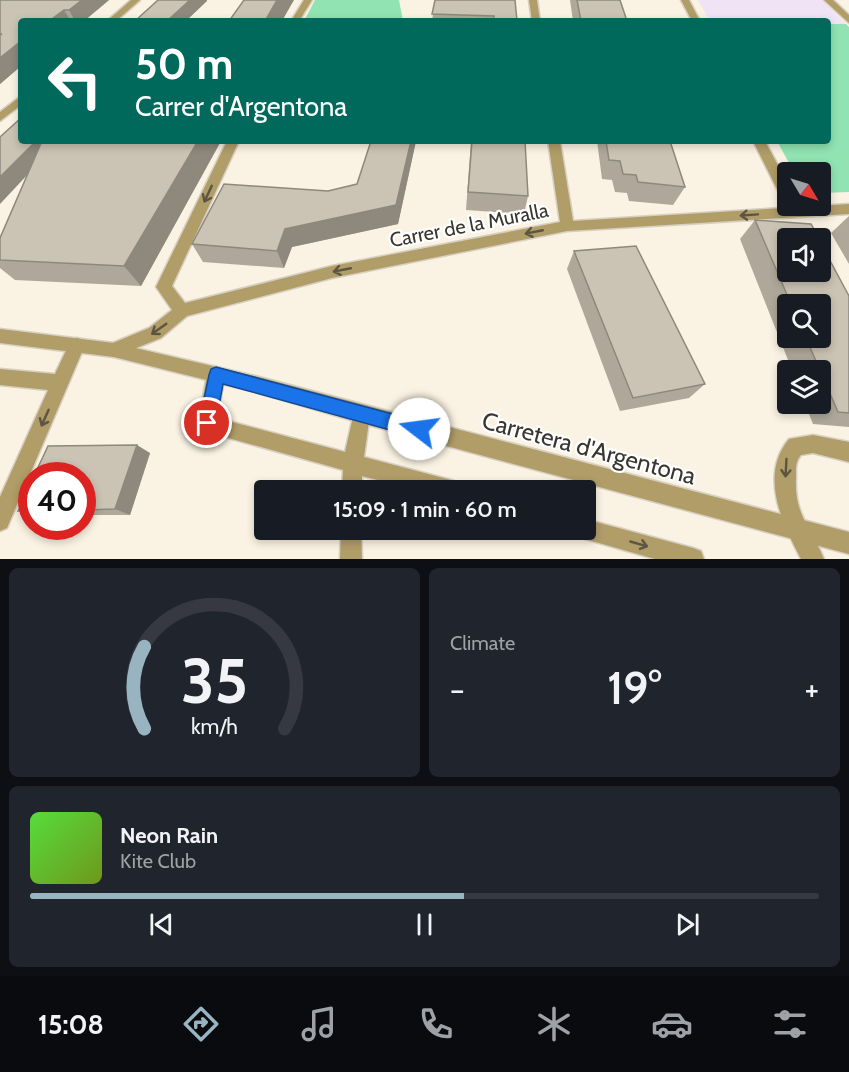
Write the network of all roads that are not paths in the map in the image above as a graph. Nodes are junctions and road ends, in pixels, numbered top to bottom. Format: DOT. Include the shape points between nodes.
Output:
graph roads {
  1 [pos="136,0"];
  2 [pos="308,0"];
  3 [pos="533,0"];
  4 [pos="685,0"];
  5 [pos="828,0"];
  6 [pos="115,18"];
  7 [pos="297,18"];
  8 [pos="536,18"];
  9 [pos="694,18"];
  10 [pos="849,20"];
  11 [pos="18,102"];
  12 [pos="0,117"];
  13 [pos="232,144"];
  14 [pos="554,144"];
  15 [pos="761,144"];
  16 [pos="777,176"];
  17 [pos="849,209"];
  18 [pos="567,226"];
  19 [pos="182,310"];
  20 [pos="0,336"];
  21 [pos="77,345"];
  22 [pos="114,350"];
  23 [pos="216,375"];
  24 [pos="0,377"];
  25 [pos="60,383"];
  26 [pos="360,414"];
  27 [pos="849,452"];
  28 [pos="353,463"];
  29 [pos="352,480"];
  30 [pos="415,480"];
  31 [pos="0,520"];
  32 [pos="796,528"];
  33 [pos="596,531"];
  34 [pos="351,540"];
  35 [pos="849,543"];
  36 [pos="351,559"];
  37 [pos="693,559"];
  38 [pos="813,559"];
  1 -- 6 [label="street"];
  2 -- 7 [label="street"];
  3 -- 8 [label="street"];
  4 -- 9 [label="street"];
  5 -- 10 [label="street"];
  11 -- 12 [label="street"];
  13 -- 19 [label="street, one-way" via="165,287"];
  14 -- 18 [label="street"];
  15 -- 16 [label="street"];
  17 -- 18 [label="street, Carrer de la Muralla, one-way"];
  18 -- 19 [label="street, Carrer de la Muralla, one-way" via="332,272"];
  19 -- 22 [label="street, Carrer de la Muralla, one-way" via="155,333"];
  20 -- 21 [label="street, Carretera d'Argentona"];
  21 -- 22 [label="street, Carretera d'Argentona"];
  21 -- 25 [label="street"];
  22 -- 23 [label="street, Carretera d'Argentona"];
  23 -- 26 [label="street, Carretera d'Argentona"];
  23 -- 28 [label="street" via="207,423"];
  24 -- 25 [label="street"];
  25 -- 31 [label="street, one-way"];
  26 -- 28 [label="street"];
  26 -- 32 [label="street, Carretera d'Argentona"];
  27 -- 32 [label="street, one-way" via="813,444 796,446 787,457 785,497"];
  28 -- 29 [label="street"];
  28 -- 30 [label="street"];
  32 -- 35 [label="street, Carretera d'Argentona"];
  32 -- 38 [label="street"];
  33 -- 37 [label="street, one-way"];
  34 -- 36 [label="street"];
}
